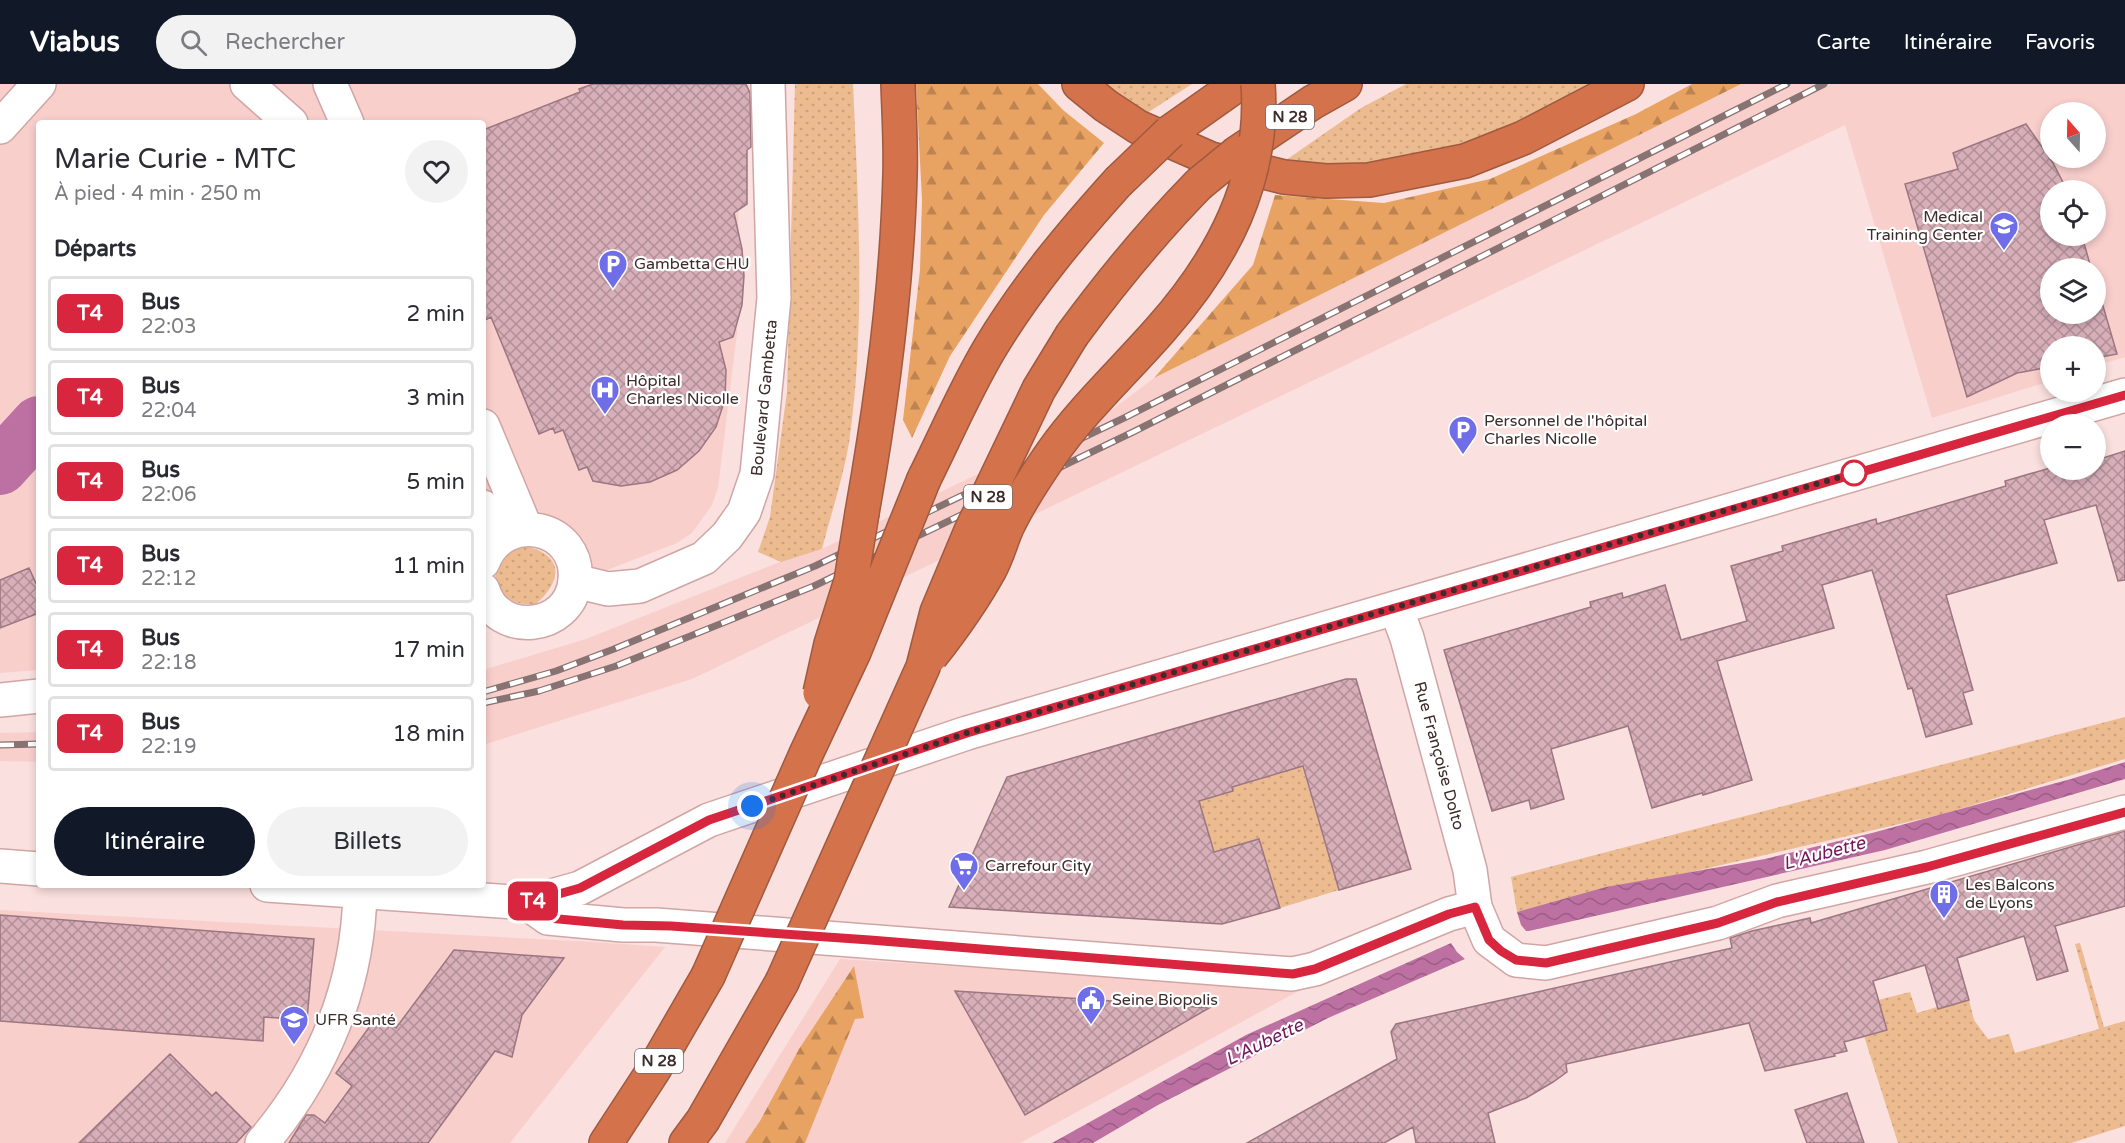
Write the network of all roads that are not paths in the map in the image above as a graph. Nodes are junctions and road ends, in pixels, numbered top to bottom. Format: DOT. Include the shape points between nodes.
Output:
graph roads {
  1 [pos="39,84"];
  2 [pos="247,84"];
  3 [pos="330,84"];
  4 [pos="768,84"];
  5 [pos="898,84"];
  6 [pos="1079,84"];
  7 [pos="1238,84"];
  8 [pos="1258,84"];
  9 [pos="1345,84"];
  10 [pos="1627,84"];
  11 [pos="282,115"];
  12 [pos="346,120"];
  13 [pos="0,127"];
  14 [pos="2125,395"];
  15 [pos="486,445"];
  16 [pos="486,513"];
  17 [pos="502,544"];
  18 [pos="575,581"];
  19 [pos="487,607"];
  20 [pos="1396,608"];
  21 [pos="923,667"];
  22 [pos="36,696"];
  23 [pos="0,700"];
  24 [pos="806,754"];
  25 [pos="2125,812"];
  26 [pos="0,866"];
  27 [pos="36,868"];
  28 [pos="600,878"];
  29 [pos="307,888"];
  30 [pos="360,892"];
  31 [pos="527,903"];
  32 [pos="1475,907"];
  33 [pos="623,925"];
  34 [pos="272,1131"];
  35 [pos="606,1143"];
  36 [pos="686,1143"];
  1 -- 13 [label="street"];
  2 -- 11 [label="street"];
  3 -- 12 [label="street"];
  4 -- 18 [label="street, Boulevard Gambetta" via="774,298 757,474 744,512 704,558 640,586 608,589"];
  5 -- 24 [label="highway, bridge" via="901,173 893,300 878,424 851,581 831,644"];
  6 -- 10 [label="highway" via="1138,127 1211,159 1284,177 1326,182 1369,180 1465,161 1523,138"];
  7 -- 24 [label="highway, N 28, bridge" via="1170,132 1118,182 1073,232 990,349 924,479 854,652"];
  8 -- 21 [label="highway, bridge" via="1255,155 1227,237 1162,328 1051,454 1008,526 970,603"];
  9 -- 21 [label="highway, N 28, bridge" via="1237,153 1199,184 1127,262 1072,335 1039,389 971,531 937,612"];
  14 -- 20 [label="street"];
  15 -- 17 [label="street"];
  16 -- 17 [label="street"];
  17 -- 18 [label="street" via="538,530 549,534 561,542 572,560"];
  18 -- 19 [label="street" via="563,609 536,623 506,619"];
  20 -- 28 [label="street" via="967,733 709,820"];
  20 -- 32 [label="street, Rue Françoise Dolto" via="1470,870"];
  21 -- 36 [label="highway, N 28, bridge" via="782,982"];
  22 -- 23 [label="street"];
  24 -- 35 [label="highway, N 28, bridge" via="708,976"];
  25 -- 32 [label="street, Rue Françoise Dolto" via="1927,867 1777,902 1718,923 1546,963 1516,960 1501,951 1489,940"];
  26 -- 27 [label="street"];
  28 -- 31 [label="street"];
  28 -- 33 [label="street" via="606,900"];
  29 -- 30 [label="street"];
  30 -- 31 [label="street"];
  30 -- 34 [label="street" via="346,993 327,1045"];
  31 -- 33 [label="street" via="548,918"];
  32 -- 33 [label="street" via="1293,974 870,940"];
}
